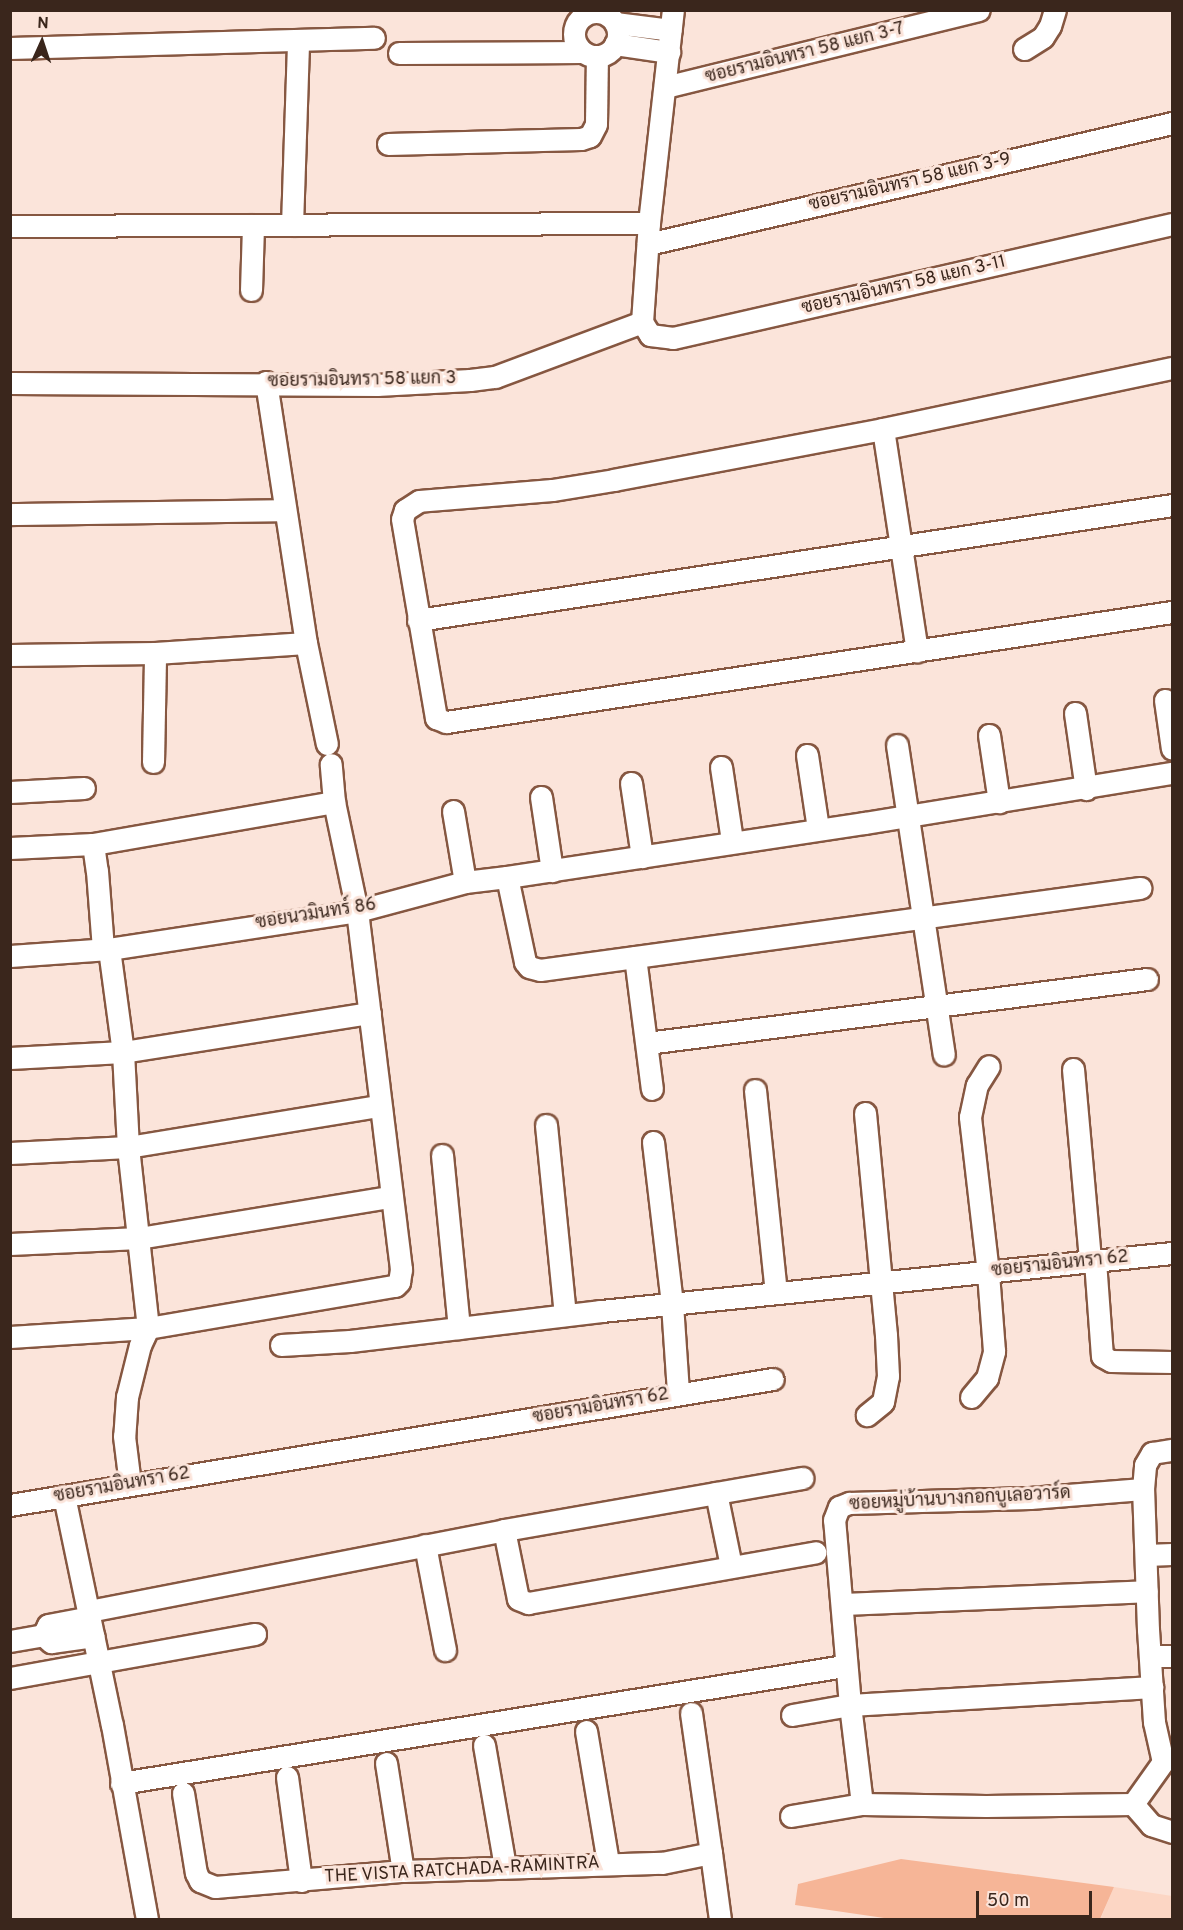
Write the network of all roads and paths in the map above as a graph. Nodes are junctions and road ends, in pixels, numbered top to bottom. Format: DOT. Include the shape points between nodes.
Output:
graph roads {
  1 [pos="979,10"];
  2 [pos="1055,10"];
  3 [pos="584,13"];
  4 [pos="672,20"];
  5 [pos="615,34"];
  6 [pos="374,38"];
  7 [pos="298,41"];
  8 [pos="10,48"];
  9 [pos="1024,49"];
  10 [pos="669,52"];
  11 [pos="399,53"];
  12 [pos="590,54"];
  13 [pos="665,87"];
  14 [pos="1173,123"];
  15 [pos="388,144"];
  16 [pos="1173,224"];
  17 [pos="253,225"];
  18 [pos="292,225"];
  19 [pos="10,226"];
  20 [pos="648,234"];
  21 [pos="251,290"];
  22 [pos="642,322"];
  23 [pos="1173,368"];
  24 [pos="266,382"];
  25 [pos="10,383"];
  26 [pos="883,429"];
  27 [pos="1173,505"];
  28 [pos="285,510"];
  29 [pos="10,514"];
  30 [pos="903,546"];
  31 [pos="1173,612"];
  32 [pos="418,620"];
  33 [pos="306,643"];
  34 [pos="917,651"];
  35 [pos="154,653"];
  36 [pos="10,655"];
  37 [pos="1165,700"];
  38 [pos="1075,713"];
  39 [pos="989,735"];
  40 [pos="897,745"];
  41 [pos="1173,749"];
  42 [pos="807,755"];
  43 [pos="153,762"];
  44 [pos="721,767"];
  45 [pos="1173,773"];
  46 [pos="631,783"];
  47 [pos="84,788"];
  48 [pos="1086,789"];
  49 [pos="10,792"];
  50 [pos="541,797"];
  51 [pos="334,802"];
  52 [pos="999,802"];
  53 [pos="453,811"];
  54 [pos="909,816"];
  55 [pos="818,829"];
  56 [pos="732,842"];
  57 [pos="93,844"];
  58 [pos="10,848"];
  59 [pos="642,857"];
  60 [pos="552,871"];
  61 [pos="507,877"];
  62 [pos="465,882"];
  63 [pos="1140,888"];
  64 [pos="357,912"];
  65 [pos="925,918"];
  66 [pos="106,949"];
  67 [pos="10,956"];
  68 [pos="635,957"];
  69 [pos="1147,979"];
  70 [pos="938,1008"];
  71 [pos="370,1013"];
  72 [pos="647,1043"];
  73 [pos="123,1052"];
  74 [pos="945,1054"];
  75 [pos="10,1058"];
  76 [pos="989,1066"];
  77 [pos="1073,1069"];
  78 [pos="652,1089"];
  79 [pos="755,1090"];
  80 [pos="379,1106"];
  81 [pos="865,1113"];
  82 [pos="546,1125"];
  83 [pos="653,1142"];
  84 [pos="128,1147"];
  85 [pos="10,1153"];
  86 [pos="442,1155"];
  87 [pos="390,1197"];
  88 [pos="139,1239"];
  89 [pos="10,1244"];
  90 [pos="1173,1253"];
  91 [pos="1093,1261"];
  92 [pos="988,1273"];
  93 [pos="880,1283"];
  94 [pos="776,1293"];
  95 [pos="672,1304"];
  96 [pos="565,1315"];
  97 [pos="148,1328"];
  98 [pos="459,1328"];
  99 [pos="10,1337"];
  100 [pos="281,1346"];
  101 [pos="1173,1362"];
  102 [pos="773,1379"];
  103 [pos="678,1393"];
  104 [pos="971,1397"];
  105 [pos="867,1415"];
  106 [pos="1173,1450"];
  107 [pos="802,1478"];
  108 [pos="130,1484"];
  109 [pos="1143,1489"];
  110 [pos="716,1492"];
  111 [pos="64,1496"];
  112 [pos="10,1505"];
  113 [pos="504,1530"];
  114 [pos="425,1545"];
  115 [pos="816,1552"];
  116 [pos="1173,1554"];
  117 [pos="1146,1555"];
  118 [pos="731,1566"];
  119 [pos="1147,1591"];
  120 [pos="842,1604"];
  121 [pos="90,1616"];
  122 [pos="255,1634"];
  123 [pos="10,1641"];
  124 [pos="445,1650"];
  125 [pos="1150,1656"];
  126 [pos="1173,1656"];
  127 [pos="100,1661"];
  128 [pos="838,1667"];
  129 [pos="10,1678"];
  130 [pos="1152,1687"];
  131 [pos="850,1705"];
  132 [pos="691,1713"];
  133 [pos="792,1714"];
  134 [pos="586,1731"];
  135 [pos="484,1745"];
  136 [pos="1168,1762"];
  137 [pos="386,1763"];
  138 [pos="287,1777"];
  139 [pos="122,1783"];
  140 [pos="183,1793"];
  141 [pos="862,1804"];
  142 [pos="1133,1804"];
  143 [pos="791,1816"];
  144 [pos="1173,1832"];
  145 [pos="711,1853"];
  146 [pos="608,1863"];
  147 [pos="504,1867"];
  148 [pos="403,1871"];
  149 [pos="301,1881"];
  150 [pos="147,1920"];
  151 [pos="720,1920"];
  1 -- 13 [label="street, ซอยรามอินทรา 58 แยก 3-7"];
  2 -- 9 [label="street" via="1043,37"];
  3 -- 5 [label="street" via="605,14"];
  3 -- 12 [label="street" via="573,33"];
  4 -- 5 [label="street"];
  4 -- 10 [label="street"];
  5 -- 10 [label="street"];
  5 -- 12 [label="street" via="610,50"];
  6 -- 7 [label="street"];
  7 -- 8 [label="street"];
  7 -- 18 [label="street"];
  10 -- 13 [label="street"];
  11 -- 12 [label="street"];
  12 -- 15 [label="street" via="596,124 590,136"];
  13 -- 20 [label="street"];
  14 -- 20 [label="street, ซอยรามอินทรา 58 แยก 3-9"];
  16 -- 22 [label="street, ซอยรามอินทรา 58 แยก 3-11" via="673,338 650,334"];
  17 -- 18 [label="street, ซอยรามอินทรา 58 แยก 3-9"];
  17 -- 19 [label="street, ซอยรามอินทรา 58 แยก 3-9"];
  17 -- 21 [label="street"];
  18 -- 20 [label="street, ซอยรามอินทรา 58 แยก 3-9"];
  20 -- 22 [label="street"];
  22 -- 24 [label="street, ซอยรามอินทรา 58 แยก 3" via="495,377 377,385"];
  23 -- 26 [label="street"];
  24 -- 25 [label="street, ซอยรามอินทรา 58 แยก 3"];
  24 -- 28 [label="street"];
  26 -- 30 [label="street"];
  26 -- 32 [label="street" via="552,490 419,501 410,505 402,519"];
  27 -- 30 [label="street"];
  28 -- 29 [label="street"];
  28 -- 33 [label="street"];
  30 -- 32 [label="street"];
  30 -- 34 [label="street"];
  31 -- 34 [label="street"];
  32 -- 34 [label="street" via="436,717 450,723"];
  33 -- 35 [label="street"];
  33 -- 51 [label="street" via="329,754"];
  35 -- 36 [label="street"];
  35 -- 43 [label="street"];
  37 -- 41 [label="street"];
  38 -- 48 [label="street"];
  39 -- 52 [label="street"];
  40 -- 54 [label="street"];
  42 -- 55 [label="street"];
  44 -- 56 [label="street"];
  45 -- 48 [label="street, ซอยนวมินทร์ 86"];
  46 -- 59 [label="street"];
  47 -- 49 [label="street"];
  48 -- 52 [label="street, ซอยนวมินทร์ 86"];
  50 -- 60 [label="street"];
  51 -- 57 [label="street"];
  51 -- 64 [label="street"];
  52 -- 54 [label="street, ซอยนวมินทร์ 86"];
  53 -- 62 [label="street"];
  54 -- 55 [label="street, ซอยนวมินทร์ 86"];
  54 -- 65 [label="street"];
  55 -- 56 [label="street, ซอยนวมินทร์ 86"];
  56 -- 59 [label="street, ซอยนวมินทร์ 86"];
  57 -- 58 [label="street"];
  57 -- 66 [label="street"];
  59 -- 60 [label="street, ซอยนวมินทร์ 86"];
  60 -- 61 [label="street, ซอยนวมินทร์ 86"];
  61 -- 62 [label="street, ซอยนวมินทร์ 86"];
  61 -- 68 [label="street" via="525,962 534,969"];
  62 -- 64 [label="street, ซอยนวมินทร์ 86"];
  63 -- 65 [label="street"];
  64 -- 66 [label="street, ซอยนวมินทร์ 86"];
  64 -- 71 [label="street"];
  65 -- 68 [label="street"];
  65 -- 70 [label="street"];
  66 -- 67 [label="street, ซอยนวมินทร์ 86"];
  66 -- 73 [label="street"];
  68 -- 72 [label="street"];
  69 -- 70 [label="street"];
  70 -- 72 [label="street"];
  70 -- 74 [label="street"];
  71 -- 73 [label="street"];
  71 -- 80 [label="street"];
  72 -- 78 [label="street"];
  73 -- 75 [label="street"];
  73 -- 84 [label="street"];
  76 -- 92 [label="street" via="977,1084 970,1117"];
  77 -- 91 [label="street"];
  79 -- 94 [label="street"];
  80 -- 84 [label="street"];
  80 -- 87 [label="street"];
  81 -- 93 [label="street"];
  82 -- 96 [label="street"];
  83 -- 95 [label="street"];
  84 -- 85 [label="street"];
  84 -- 88 [label="street"];
  86 -- 98 [label="street"];
  87 -- 88 [label="street"];
  87 -- 97 [label="street" via="401,1277 395,1286"];
  88 -- 89 [label="street"];
  88 -- 97 [label="street"];
  90 -- 91 [label="street, ซอยรามอินทรา 62"];
  91 -- 92 [label="street, ซอยรามอินทรา 62"];
  91 -- 101 [label="street" via="1102,1356 1111,1361"];
  92 -- 93 [label="street, ซอยรามอินทรา 62"];
  92 -- 104 [label="street" via="992,1367"];
  93 -- 94 [label="street, ซอยรามอินทรา 62"];
  93 -- 105 [label="street" via="888,1376 883,1402"];
  94 -- 95 [label="street, ซอยรามอินทรา 62"];
  95 -- 96 [label="street"];
  95 -- 103 [label="street, ซอยรามอินทรา 62"];
  96 -- 98 [label="street"];
  97 -- 99 [label="street"];
  97 -- 108 [label="street" via="127,1397 124,1436"];
  98 -- 100 [label="street"];
  102 -- 103 [label="street"];
  103 -- 108 [label="street, ซอยรามอินทรา 62"];
  106 -- 109 [label="street" via="1152,1453 1145,1465"];
  107 -- 110 [label="street"];
  108 -- 111 [label="street, ซอยรามอินทรา 62"];
  109 -- 117 [label="street"];
  109 -- 120 [label="street, ซอยหมู่บ้านบางกอกบูเลอวาร์ด" via="843,1505 834,1520"];
  110 -- 113 [label="street"];
  110 -- 118 [label="street"];
  111 -- 112 [label="street, ซอยรามอินทรา 62"];
  111 -- 121 [label="street"];
  113 -- 114 [label="street"];
  113 -- 118 [label="street" via="518,1599 528,1603"];
  114 -- 121 [label="street"];
  114 -- 124 [label="street"];
  115 -- 118 [label="street"];
  116 -- 117 [label="street"];
  117 -- 119 [label="street"];
  119 -- 120 [label="street"];
  119 -- 125 [label="street"];
  120 -- 131 [label="street, ซอยหมู่บ้านบางกอกบูเลอวาร์ด"];
  121 -- 123 [label="street" via="51,1642 43,1635"];
  121 -- 127 [label="street"];
  122 -- 127 [label="street"];
  125 -- 126 [label="street"];
  125 -- 130 [label="street"];
  127 -- 129 [label="street"];
  127 -- 139 [label="street"];
  128 -- 139 [label="street"];
  130 -- 131 [label="street"];
  130 -- 136 [label="street" via="1154,1722"];
  131 -- 133 [label="street"];
  131 -- 141 [label="street, ซอยหมู่บ้านบางกอกบูเลอวาร์ด"];
  132 -- 145 [label="street"];
  134 -- 146 [label="street"];
  135 -- 147 [label="street"];
  136 -- 142 [label="street"];
  137 -- 148 [label="street"];
  138 -- 149 [label="street"];
  139 -- 150 [label="street"];
  140 -- 149 [label="street, THE VISTA RATCHADA-RAMINTRA" via="200,1881 215,1887"];
  141 -- 142 [label="street"];
  141 -- 143 [label="street"];
  142 -- 144 [label="street" via="1151,1825"];
  145 -- 146 [label="street, THE VISTA RATCHADA-RAMINTRA" via="662,1863"];
  145 -- 151 [label="street"];
  146 -- 147 [label="street, THE VISTA RATCHADA-RAMINTRA"];
  147 -- 148 [label="street, THE VISTA RATCHADA-RAMINTRA"];
  148 -- 149 [label="street, THE VISTA RATCHADA-RAMINTRA"];
}
